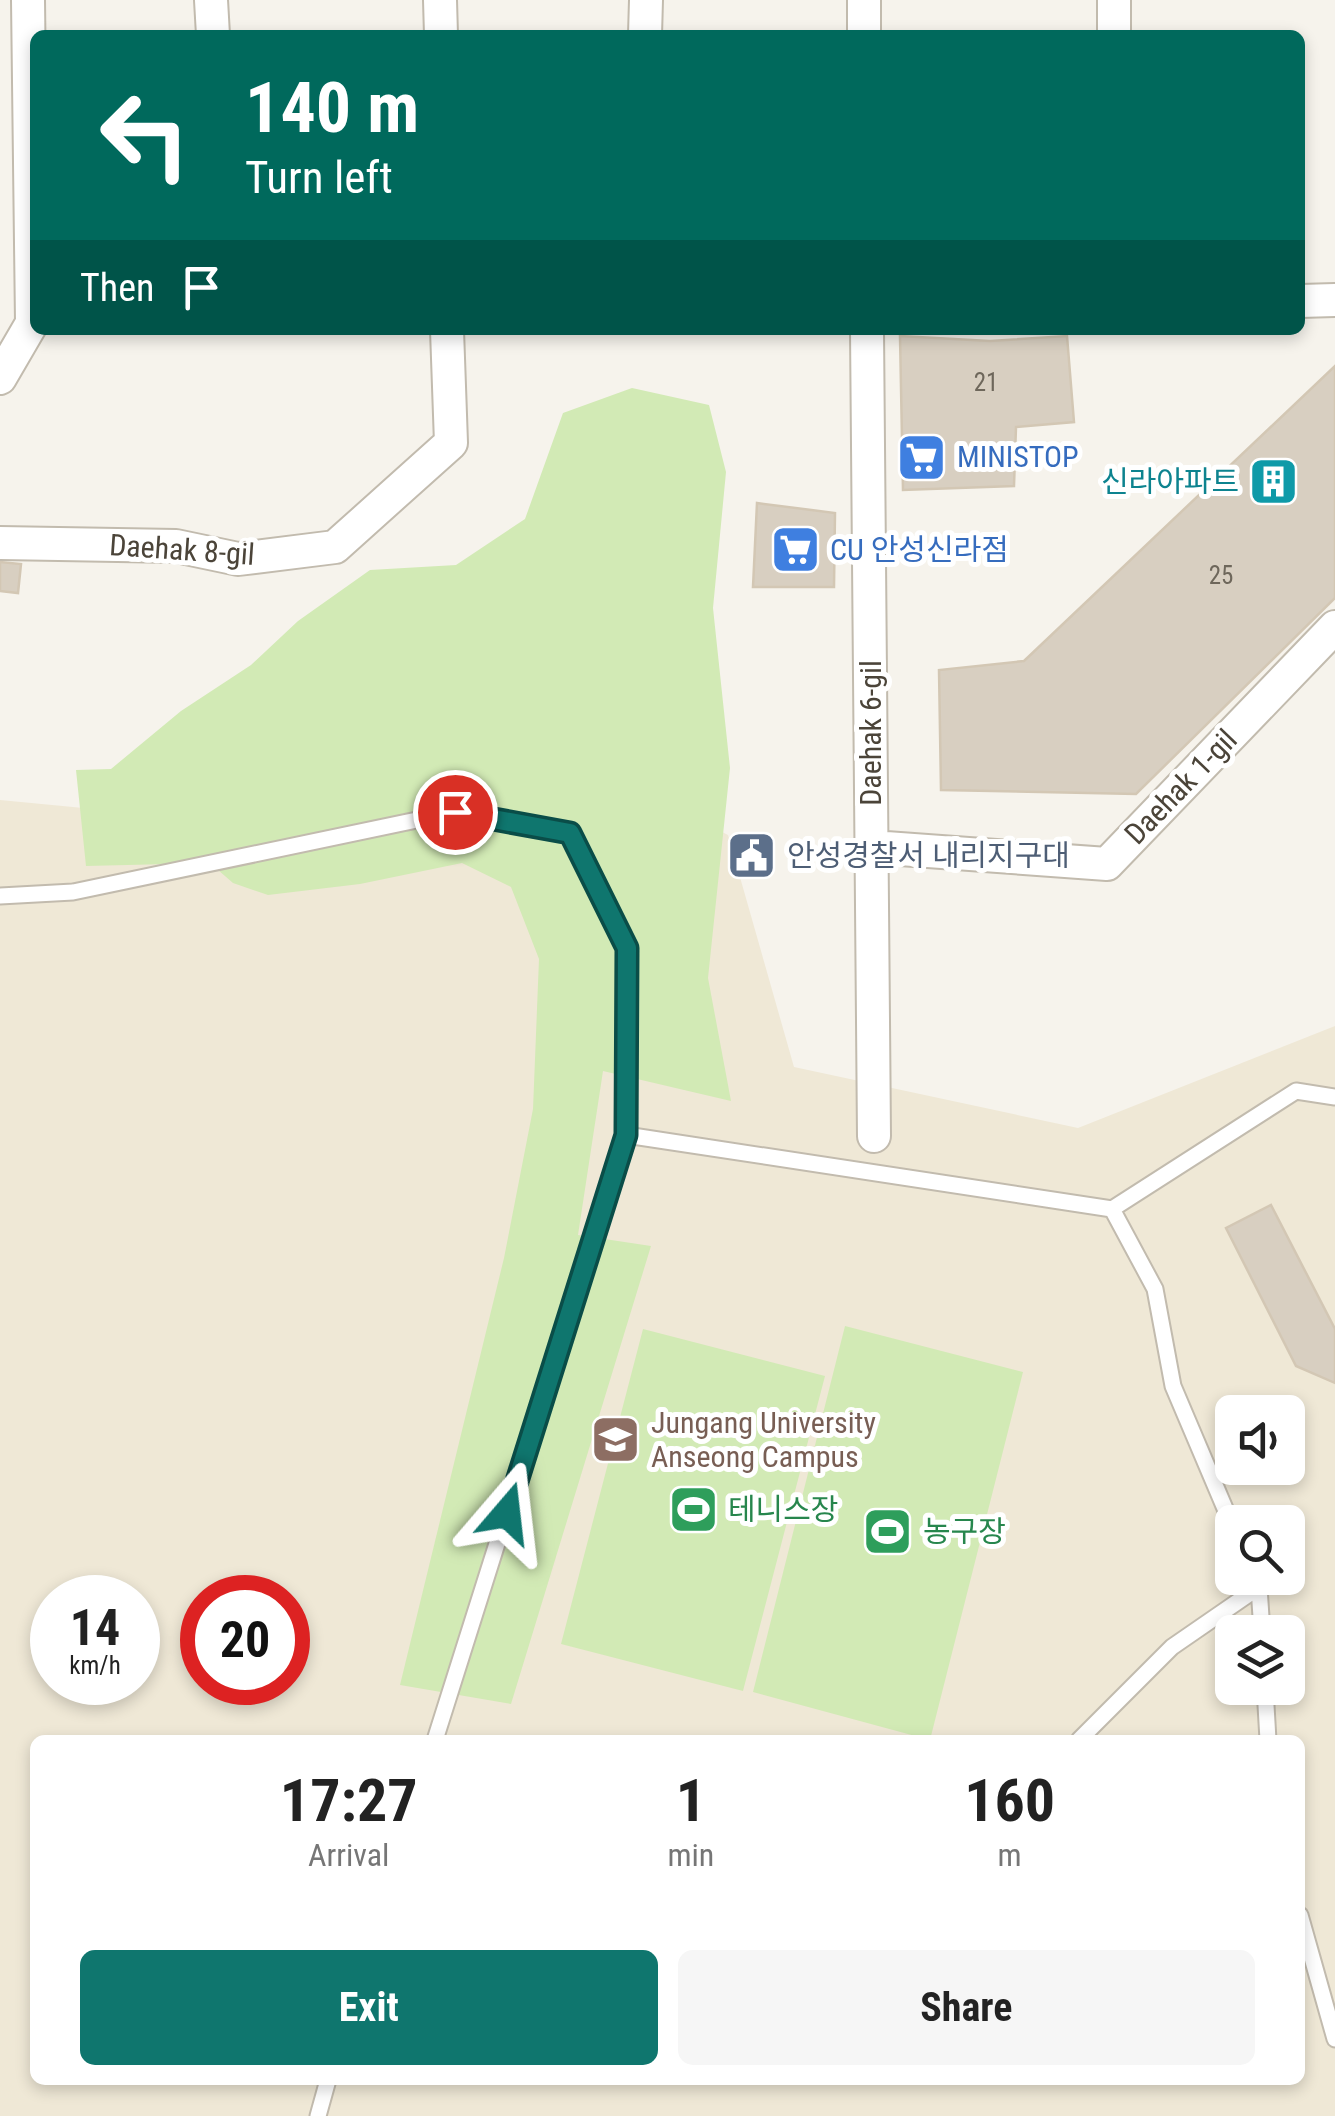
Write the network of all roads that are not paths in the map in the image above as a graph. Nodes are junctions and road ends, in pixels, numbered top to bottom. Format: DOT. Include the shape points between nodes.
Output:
graph roads {
  1 [pos="28,0"];
  2 [pos="211,0"];
  3 [pos="440,0"];
  4 [pos="646,0"];
  5 [pos="864,0"];
  6 [pos="1114,0"];
  7 [pos="213,30"];
  8 [pos="441,30"];
  9 [pos="645,30"];
  10 [pos="864,30"];
  11 [pos="1114,30"];
  12 [pos="30,108"];
  13 [pos="1305,300"];
  14 [pos="1335,300"];
  15 [pos="30,329"];
  16 [pos="447,335"];
  17 [pos="867,335"];
  18 [pos="0,378"];
  19 [pos="0,543"];
  20 [pos="1335,627"];
  21 [pos="872,848"];
  22 [pos="0,896"];
  23 [pos="1335,1097"];
  24 [pos="626,1135"];
  25 [pos="874,1136"];
  26 [pos="1112,1210"];
  27 [pos="1224,1505"];
  28 [pos="1240,1595"];
  29 [pos="1266,1705"];
  30 [pos="437,1735"];
  31 [pos="1084,1735"];
  32 [pos="1268,1735"];
  33 [pos="1305,1932"];
  34 [pos="1335,2040"];
  35 [pos="327,2085"];
  36 [pos="318,2116"];
  1 -- 12 [label="street"];
  2 -- 7 [label="street"];
  3 -- 8 [label="street"];
  4 -- 9 [label="street"];
  5 -- 10 [label="street"];
  6 -- 11 [label="street"];
  13 -- 14 [label="street"];
  15 -- 18 [label="street"];
  16 -- 19 [label="street, Daehak 8-gil" via="450,443 335,547 238,559 176,546"];
  17 -- 21 [label="street, Daehak 6-gil"];
  20 -- 21 [label="street, Daehak 1-gil" via="1107,864"];
  21 -- 25 [label="street, Daehak 6-gil"];
  22 -- 24 [label="lane" via="73,892 455,812 570,833 627,948"];
  23 -- 26 [label="lane" via="1296,1090"];
  24 -- 26 [label="lane"];
  24 -- 30 [label="lane"];
  26 -- 27 [label="lane" via="1155,1289 1173,1386"];
  28 -- 31 [label="lane" via="1172,1647"];
  29 -- 32 [label="lane"];
  33 -- 34 [label="lane"];
  35 -- 36 [label="lane"];
}
